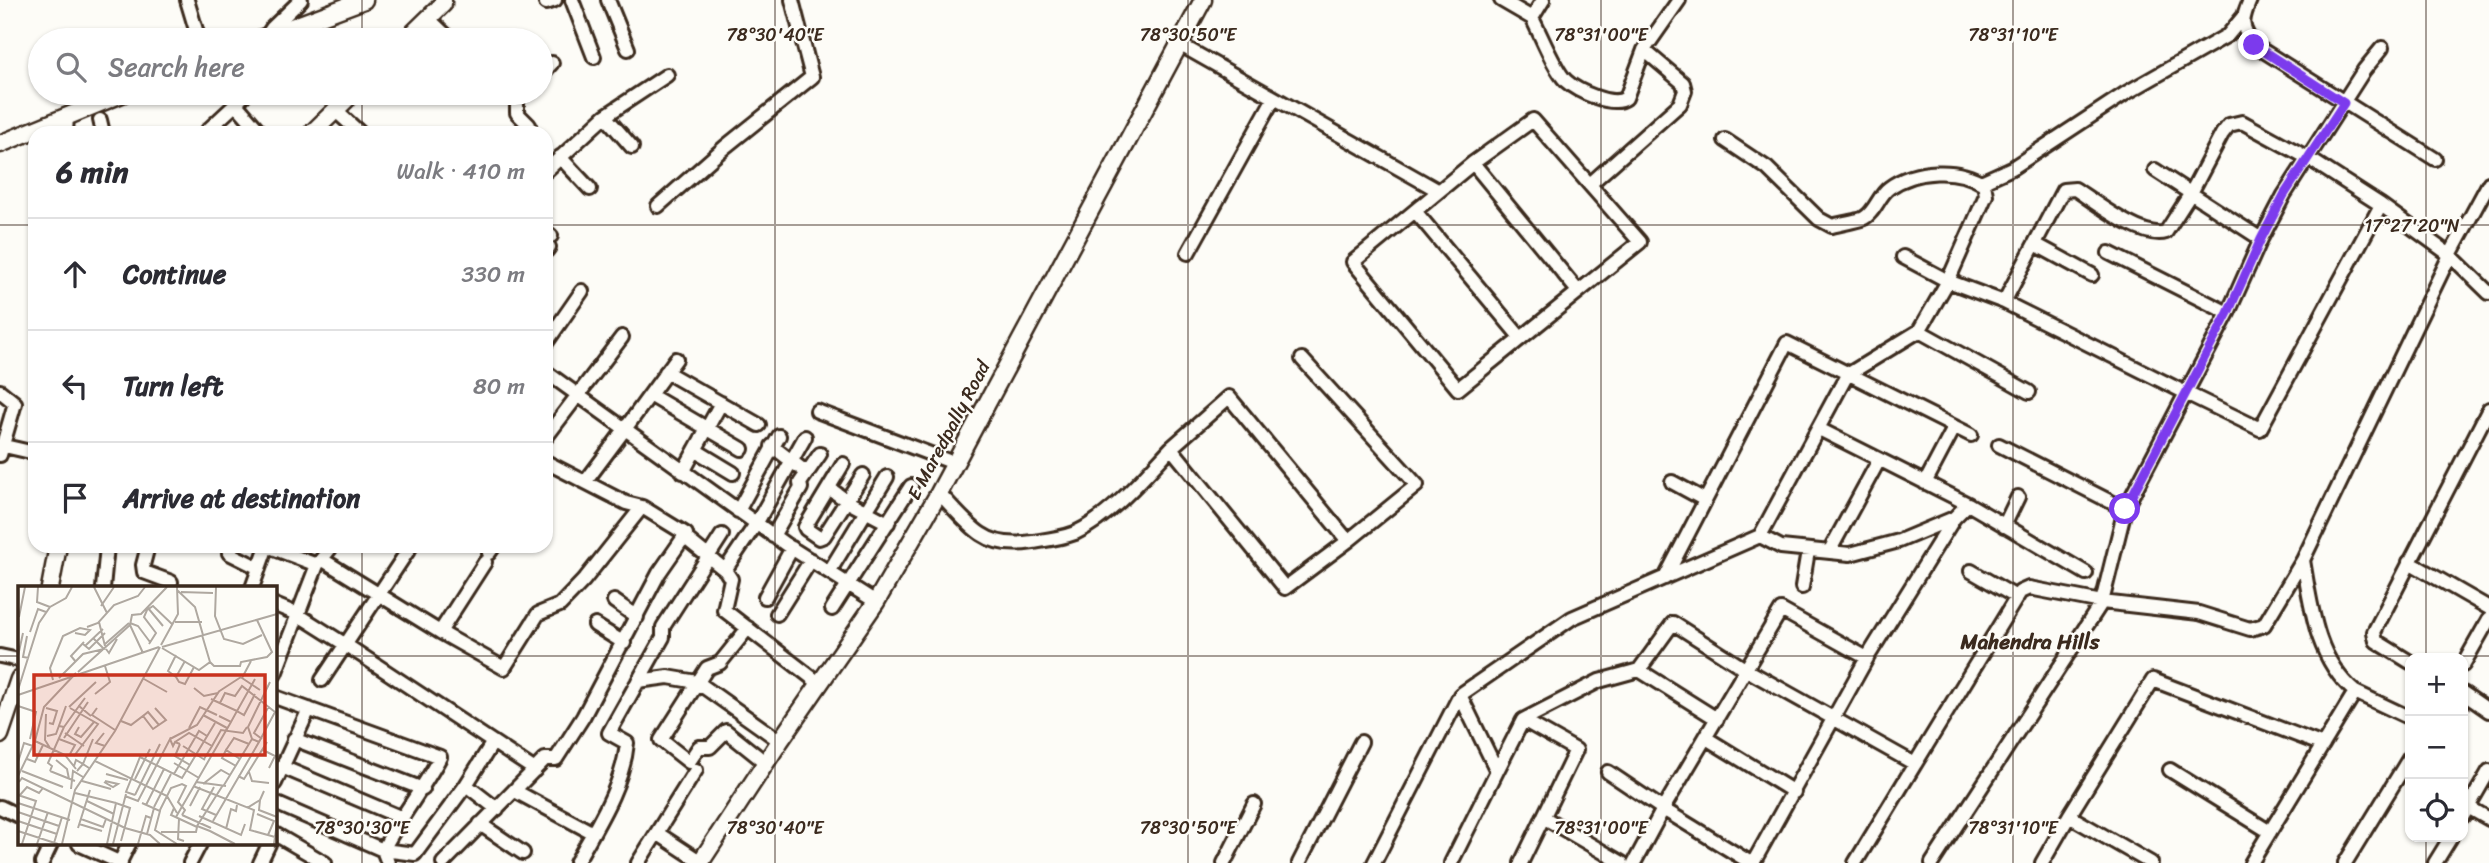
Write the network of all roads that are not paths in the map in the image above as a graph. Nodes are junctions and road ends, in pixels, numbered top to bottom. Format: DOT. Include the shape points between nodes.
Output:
graph roads {
  1 [pos="187,0"];
  2 [pos="301,0"];
  3 [pos="364,0"];
  4 [pos="443,0"];
  5 [pos="572,0"];
  6 [pos="608,0"];
  7 [pos="792,0"];
  8 [pos="1203,0"];
  9 [pos="1501,0"];
  10 [pos="1543,0"];
  11 [pos="1679,0"];
  12 [pos="2250,0"];
  13 [pos="2243,17"];
  14 [pos="428,18"];
  15 [pos="1532,18"];
  16 [pos="316,20"];
  17 [pos="195,28"];
  18 [pos="272,28"];
  19 [pos="292,28"];
  20 [pos="308,28"];
  21 [pos="418,28"];
  22 [pos="438,28"];
  23 [pos="1179,44"];
  24 [pos="2382,48"];
  25 [pos="628,49"];
  26 [pos="1644,50"];
  27 [pos="594,57"];
  28 [pos="667,75"];
  29 [pos="1274,98"];
  30 [pos="2344,103"];
  31 [pos="94,105"];
  32 [pos="235,105"];
  33 [pos="237,105"];
  34 [pos="341,105"];
  35 [pos="517,105"];
  36 [pos="336,110"];
  37 [pos="67,116"];
  38 [pos="605,116"];
  39 [pos="528,125"];
  40 [pos="43,126"];
  41 [pos="66,126"];
  42 [pos="212,126"];
  43 [pos="255,126"];
  44 [pos="319,126"];
  45 [pos="353,126"];
  46 [pos="28,132"];
  47 [pos="1725,140"];
  48 [pos="0,144"];
  49 [pos="632,147"];
  50 [pos="560,157"];
  51 [pos="2308,158"];
  52 [pos="2435,159"];
  53 [pos="1473,163"];
  54 [pos="553,164"];
  55 [pos="2155,170"];
  56 [pos="1981,182"];
  57 [pos="2489,183"];
  58 [pos="1590,184"];
  59 [pos="590,190"];
  60 [pos="1439,191"];
  61 [pos="2191,193"];
  62 [pos="2381,205"];
  63 [pos="658,206"];
  64 [pos="1415,211"];
  65 [pos="2261,239"];
  66 [pos="2035,244"];
  67 [pos="1188,253"];
  68 [pos="2109,253"];
  69 [pos="2450,255"];
  70 [pos="1903,257"];
  71 [pos="2092,275"];
  72 [pos="1948,281"];
  73 [pos="1577,290"];
  74 [pos="582,291"];
  75 [pos="2489,293"];
  76 [pos="2004,302"];
  77 [pos="2228,313"];
  78 [pos="1919,331"];
  79 [pos="553,333"];
  80 [pos="622,337"];
  81 [pos="1520,337"];
  82 [pos="676,359"];
  83 [pos="1303,359"];
  84 [pos="666,372"];
  85 [pos="1847,375"];
  86 [pos="553,377"];
  87 [pos="0,391"];
  88 [pos="2029,392"];
  89 [pos="2186,393"];
  90 [pos="650,395"];
  91 [pos="579,396"];
  92 [pos="721,403"];
  93 [pos="2489,409"];
  94 [pos="817,411"];
  95 [pos="759,425"];
  96 [pos="553,428"];
  97 [pos="1954,428"];
  98 [pos="625,429"];
  99 [pos="707,429"];
  100 [pos="1819,429"];
  101 [pos="1971,435"];
  102 [pos="805,437"];
  103 [pos="1999,445"];
  104 [pos="1171,447"];
  105 [pos="1,449"];
  106 [pos="742,449"];
  107 [pos="695,450"];
  108 [pos="28,452"];
  109 [pos="820,454"];
  110 [pos="1880,460"];
  111 [pos="791,462"];
  112 [pos="954,463"];
  113 [pos="843,464"];
  114 [pos="553,470"];
  115 [pos="683,472"];
  116 [pos="733,473"];
  117 [pos="807,473"];
  118 [pos="863,475"];
  119 [pos="887,477"];
  120 [pos="586,481"];
  121 [pos="1672,482"];
  122 [pos="1925,483"];
  123 [pos="911,486"];
  124 [pos="829,488"];
  125 [pos="939,493"];
  126 [pos="2018,497"];
  127 [pos="1705,500"];
  128 [pos="848,502"];
  129 [pos="1968,504"];
  130 [pos="642,508"];
  131 [pos="2125,509"];
  132 [pos="738,511"];
  133 [pos="866,512"];
  134 [pos="1954,517"];
  135 [pos="888,523"];
  136 [pos="756,524"];
  137 [pos="2004,526"];
  138 [pos="722,535"];
  139 [pos="684,536"];
  140 [pos="773,536"];
  141 [pos="1760,536"];
  142 [pos="1348,541"];
  143 [pos="792,548"];
  144 [pos="1808,551"];
  145 [pos="1829,552"];
  146 [pos="57,553"];
  147 [pos="106,553"];
  148 [pos="146,553"];
  149 [pos="229,553"];
  150 [pos="264,553"];
  151 [pos="290,553"];
  152 [pos="327,553"];
  153 [pos="407,553"];
  154 [pos="490,554"];
  155 [pos="708,556"];
  156 [pos="811,560"];
  157 [pos="2303,560"];
  158 [pos="320,562"];
  159 [pos="2409,562"];
  160 [pos="259,568"];
  161 [pos="725,570"];
  162 [pos="1971,570"];
  163 [pos="829,572"];
  164 [pos="2086,573"];
  165 [pos="1665,578"];
  166 [pos="171,582"];
  167 [pos="848,584"];
  168 [pos="50,586"];
  169 [pos="103,586"];
  170 [pos="253,586"];
  171 [pos="1802,587"];
  172 [pos="379,596"];
  173 [pos="765,597"];
  174 [pos="2016,597"];
  175 [pos="614,601"];
  176 [pos="876,602"];
  177 [pos="2102,602"];
  178 [pos="276,605"];
  179 [pos="2489,608"];
  180 [pos="832,609"];
  181 [pos="297,614"];
  182 [pos="777,614"];
  183 [pos="637,617"];
  184 [pos="2489,619"];
  185 [pos="595,625"];
  186 [pos="748,628"];
  187 [pos="440,632"];
  188 [pos="624,643"];
  189 [pos="346,645"];
  190 [pos="0,656"];
  191 [pos="2468,656"];
  192 [pos="1867,658"];
  193 [pos="2405,659"];
  194 [pos="18,660"];
  195 [pos="1745,668"];
  196 [pos="1639,670"];
  197 [pos="276,671"];
  198 [pos="322,680"];
  199 [pos="638,681"];
  200 [pos="697,682"];
  201 [pos="820,684"];
  202 [pos="18,686"];
  203 [pos="2355,692"];
  204 [pos="1460,695"];
  205 [pos="276,697"];
  206 [pos="2468,697"];
  207 [pos="309,709"];
  208 [pos="2489,712"];
  209 [pos="14,716"];
  210 [pos="2406,716"];
  211 [pos="1835,718"];
  212 [pos="1522,719"];
  213 [pos="1717,719"];
  214 [pos="0,735"];
  215 [pos="1706,738"];
  216 [pos="293,739"];
  217 [pos="779,741"];
  218 [pos="493,742"];
  219 [pos="1361,742"];
  220 [pos="2323,745"];
  221 [pos="766,762"];
  222 [pos="1915,764"];
  223 [pos="2405,765"];
  224 [pos="282,767"];
  225 [pos="535,771"];
  226 [pos="696,771"];
  227 [pos="1497,771"];
  228 [pos="2170,771"];
  229 [pos="2489,771"];
  230 [pos="1608,772"];
  231 [pos="276,781"];
  232 [pos="466,785"];
  233 [pos="423,789"];
  234 [pos="515,791"];
  235 [pos="1794,792"];
  236 [pos="276,803"];
  237 [pos="1254,804"];
  238 [pos="2468,806"];
  239 [pos="0,807"];
  240 [pos="497,808"];
  241 [pos="1663,809"];
  242 [pos="2468,812"];
  243 [pos="18,816"];
  244 [pos="2069,816"];
  245 [pos="400,817"];
  246 [pos="1543,817"];
  247 [pos="2489,818"];
  248 [pos="480,824"];
  249 [pos="2270,832"];
  250 [pos="593,833"];
  251 [pos="657,833"];
  252 [pos="276,835"];
  253 [pos="2448,842"];
  254 [pos="50,846"];
  255 [pos="83,846"];
  256 [pos="128,846"];
  257 [pos="199,846"];
  258 [pos="268,846"];
  259 [pos="383,850"];
  260 [pos="523,853"];
  261 [pos="701,862"];
  262 [pos="1935,862"];
  263 [pos="42,863"];
  264 [pos="121,863"];
  265 [pos="190,863"];
  266 [pos="260,863"];
  267 [pos="325,863"];
  268 [pos="388,863"];
  269 [pos="443,863"];
  270 [pos="576,863"];
  271 [pos="638,863"];
  272 [pos="1224,863"];
  273 [pos="1299,863"];
  274 [pos="1374,863"];
  275 [pos="1451,863"];
  276 [pos="1521,863"];
  277 [pos="1622,863"];
  278 [pos="1634,863"];
  279 [pos="1752,863"];
  280 [pos="1855,863"];
  281 [pos="2042,863"];
  282 [pos="2151,863"];
  283 [pos="2251,863"];
  284 [pos="2346,863"];
  285 [pos="2435,863"];
  1 -- 17 [label="street"];
  2 -- 18 [label="street"];
  3 -- 16 [label="main road"];
  4 -- 14 [label="main road"];
  5 -- 27 [label="street"];
  6 -- 25 [label="street"];
  7 -- 63 [label="street" via="812,77"];
  8 -- 23 [label="main road, E Maredpally Road"];
  9 -- 15 [label="street"];
  10 -- 15 [label="street"];
  11 -- 26 [label="street"];
  12 -- 13 [label="street"];
  13 -- 30 [label="street" via="2244,32 2254,45"];
  13 -- 56 [label="street" via="2228,35 2126,93 2012,168"];
  14 -- 21 [label="main road"];
  14 -- 22 [label="street"];
  15 -- 26 [label="street" via="1566,81 1602,100 1626,98"];
  16 -- 19 [label="main road"];
  16 -- 20 [label="street"];
  23 -- 29 [label="street"];
  23 -- 112 [label="main road, E Maredpally Road"];
  24 -- 30 [label="street"];
  26 -- 58 [label="street" via="1683,83 1683,98"];
  28 -- 38 [label="street"];
  29 -- 60 [label="street"];
  29 -- 67 [label="street"];
  30 -- 51 [label="street"];
  30 -- 52 [label="street"];
  31 -- 37 [label="main road"];
  32 -- 42 [label="street"];
  33 -- 43 [label="street"];
  34 -- 36 [label="main road"];
  35 -- 39 [label="street" via="517,113"];
  36 -- 44 [label="main road"];
  36 -- 45 [label="street"];
  37 -- 40 [label="main road"];
  37 -- 41 [label="street"];
  38 -- 49 [label="street"];
  38 -- 50 [label="street"];
  46 -- 48 [label="main road"];
  47 -- 56 [label="street" via="1767,168 1832,226 1864,218 1887,189 1904,180 1950,173"];
  50 -- 54 [label="street"];
  50 -- 59 [label="street"];
  51 -- 61 [label="street" via="2235,122 2222,134"];
  51 -- 62 [label="street"];
  51 -- 65 [label="street"];
  53 -- 58 [label="street" via="1533,120"];
  53 -- 60 [label="street"];
  53 -- 73 [label="street"];
  55 -- 61 [label="street"];
  56 -- 72 [label="street" via="1986,195"];
  57 -- 69 [label="street"];
  58 -- 73 [label="street" via="1640,242"];
  60 -- 64 [label="street"];
  61 -- 65 [label="street"];
  61 -- 66 [label="street" via="2166,232 2159,234 2137,227 2067,188"];
  62 -- 69 [label="street"];
  62 -- 89 [label="street" via="2260,429"];
  64 -- 81 [label="street"];
  64 -- 81 [label="street" via="1353,262 1414,336 1458,388"];
  65 -- 77 [label="street"];
  66 -- 71 [label="street"];
  66 -- 76 [label="street"];
  68 -- 77 [label="street"];
  69 -- 75 [label="street"];
  69 -- 157 [label="street"];
  70 -- 72 [label="street"];
  72 -- 76 [label="street"];
  72 -- 78 [label="street"];
  73 -- 81 [label="street"];
  74 -- 79 [label="street"];
  76 -- 89 [label="street"];
  77 -- 89 [label="street"];
  78 -- 85 [label="street"];
  78 -- 88 [label="street"];
  80 -- 91 [label="street"];
  82 -- 84 [label="street"];
  83 -- 142 [label="street" via="1417,485"];
  84 -- 90 [label="street"];
  84 -- 92 [label="street"];
  85 -- 97 [label="street"];
  85 -- 100 [label="street"];
  85 -- 127 [label="street" via="1787,343"];
  86 -- 91 [label="street"];
  87 -- 105 [label="street" via="15,403"];
  89 -- 131 [label="street"];
  90 -- 98 [label="street"];
  90 -- 99 [label="street"];
  91 -- 96 [label="street"];
  91 -- 98 [label="street"];
  92 -- 95 [label="street"];
  92 -- 99 [label="street"];
  93 -- 159 [label="street"];
  94 -- 112 [label="street"];
  97 -- 101 [label="street"];
  97 -- 122 [label="street"];
  98 -- 115 [label="street"];
  98 -- 120 [label="street"];
  99 -- 106 [label="street"];
  99 -- 107 [label="street"];
  100 -- 110 [label="street"];
  100 -- 141 [label="street"];
  102 -- 111 [label="street"];
  103 -- 131 [label="street"];
  104 -- 125 [label="street" via="1094,521 1073,534 1046,540 1015,545 998,542 981,534"];
  104 -- 142 [label="street" via="1285,588"];
  104 -- 142 [label="street" via="1229,397"];
  105 -- 108 [label="street"];
  107 -- 115 [label="street"];
  107 -- 116 [label="street"];
  109 -- 117 [label="street"];
  110 -- 122 [label="street"];
  110 -- 145 [label="street"];
  111 -- 117 [label="street"];
  111 -- 132 [label="street" via="776,441"];
  111 -- 136 [label="street"];
  112 -- 125 [label="main road, E Maredpally Road"];
  113 -- 124 [label="street"];
  114 -- 120 [label="street"];
  115 -- 132 [label="street"];
  117 -- 140 [label="street"];
  118 -- 128 [label="street"];
  119 -- 133 [label="street"];
  120 -- 130 [label="street"];
  121 -- 127 [label="street"];
  122 -- 129 [label="street"];
  123 -- 135 [label="street"];
  124 -- 128 [label="street"];
  124 -- 128 [label="street" via="806,529 822,538"];
  125 -- 176 [label="main road, E Maredpally Road"];
  126 -- 137 [label="street"];
  127 -- 165 [label="street"];
  128 -- 133 [label="street"];
  129 -- 134 [label="street"];
  129 -- 137 [label="street"];
  130 -- 139 [label="street" via="677,527"];
  130 -- 187 [label="street" via="560,605 537,614 504,668"];
  131 -- 177 [label="street"];
  132 -- 136 [label="street"];
  133 -- 135 [label="street"];
  133 -- 163 [label="street"];
  134 -- 145 [label="street" via="1899,541 1850,554"];
  134 -- 192 [label="street"];
  135 -- 167 [label="street"];
  136 -- 140 [label="street"];
  136 -- 161 [label="street"];
  137 -- 164 [label="street"];
  138 -- 155 [label="street"];
  139 -- 155 [label="street"];
  139 -- 183 [label="street"];
  140 -- 143 [label="street"];
  141 -- 144 [label="street" via="1781,547"];
  141 -- 165 [label="street"];
  143 -- 156 [label="street"];
  143 -- 173 [label="street"];
  144 -- 145 [label="street"];
  144 -- 171 [label="street"];
  146 -- 168 [label="main road"];
  147 -- 169 [label="street"];
  148 -- 166 [label="street" via="144,572"];
  149 -- 160 [label="street"];
  150 -- 160 [label="street"];
  151 -- 158 [label="street"];
  152 -- 158 [label="street"];
  153 -- 172 [label="street"];
  154 -- 187 [label="street"];
  155 -- 161 [label="street"];
  155 -- 199 [label="street" via="663,627 663,637"];
  156 -- 163 [label="street"];
  156 -- 182 [label="street"];
  157 -- 177 [label="street" via="2264,625 2257,629 2199,613"];
  157 -- 203 [label="street" via="2323,650 2340,679"];
  158 -- 172 [label="street"];
  158 -- 181 [label="street"];
  159 -- 179 [label="street"];
  159 -- 193 [label="street" via="2374,632 2376,641"];
  160 -- 170 [label="street"];
  161 -- 186 [label="street" via="731,579 724,610"];
  162 -- 174 [label="street"];
  163 -- 167 [label="street"];
  165 -- 204 [label="street" via="1572,618"];
  167 -- 176 [label="street"];
  167 -- 180 [label="street"];
  172 -- 187 [label="street"];
  172 -- 189 [label="street"];
  174 -- 177 [label="street" via="2029,588"];
  174 -- 222 [label="street"];
  175 -- 183 [label="street"];
  176 -- 201 [label="main road, E Maredpally Road"];
  177 -- 262 [label="street"];
  178 -- 181 [label="street"];
  181 -- 189 [label="street"];
  181 -- 197 [label="street"];
  183 -- 188 [label="street"];
  184 -- 191 [label="street"];
  185 -- 188 [label="street"];
  186 -- 200 [label="street" via="720,663 707,668"];
  186 -- 201 [label="street"];
  188 -- 225 [label="street" via="556,759 545,759"];
  189 -- 198 [label="street"];
  189 -- 218 [label="street"];
  190 -- 194 [label="street"];
  192 -- 195 [label="street" via="1781,610"];
  192 -- 211 [label="street"];
  195 -- 196 [label="street" via="1673,623"];
  195 -- 211 [label="street"];
  195 -- 213 [label="street"];
  196 -- 212 [label="street" via="1599,681"];
  196 -- 213 [label="street"];
  199 -- 200 [label="street" via="668,677"];
  199 -- 250 [label="street" via="609,733 627,743 625,764"];
  200 -- 217 [label="street"];
  200 -- 221 [label="street" via="661,740 689,762 699,747 710,747 726,731"];
  201 -- 217 [label="main road, E Maredpally Road"];
  202 -- 209 [label="main road"];
  203 -- 210 [label="street"];
  203 -- 220 [label="street"];
  204 -- 227 [label="street"];
  204 -- 274 [label="street"];
  205 -- 207 [label="street"];
  206 -- 208 [label="street"];
  207 -- 216 [label="street"];
  207 -- 233 [label="street" via="440,757"];
  209 -- 214 [label="main road"];
  211 -- 222 [label="street"];
  211 -- 235 [label="street"];
  212 -- 227 [label="street"];
  212 -- 246 [label="street" via="1576,750"];
  213 -- 215 [label="street"];
  215 -- 235 [label="street"];
  215 -- 241 [label="street"];
  216 -- 224 [label="street"];
  216 -- 233 [label="street"];
  217 -- 221 [label="main road, E Maredpally Road"];
  218 -- 225 [label="street"];
  218 -- 232 [label="street"];
  219 -- 273 [label="street"];
  220 -- 244 [label="street" via="2153,680"];
  220 -- 249 [label="street"];
  221 -- 261 [label="main road, E Maredpally Road"];
  222 -- 280 [label="street"];
  223 -- 284 [label="street"];
  224 -- 231 [label="street"];
  224 -- 245 [label="street"];
  225 -- 234 [label="street"];
  226 -- 251 [label="street"];
  227 -- 275 [label="street"];
  228 -- 249 [label="street"];
  229 -- 238 [label="street"];
  230 -- 241 [label="street"];
  232 -- 240 [label="street"];
  232 -- 259 [label="street" via="415,854"];
  233 -- 245 [label="street"];
  234 -- 240 [label="street"];
  234 -- 250 [label="street"];
  235 -- 279 [label="street"];
  236 -- 259 [label="street"];
  237 -- 272 [label="street"];
  239 -- 243 [label="street"];
  240 -- 248 [label="street"];
  241 -- 278 [label="street"];
  241 -- 279 [label="street"];
  242 -- 247 [label="street"];
  244 -- 281 [label="street"];
  244 -- 282 [label="street"];
  245 -- 259 [label="street"];
  246 -- 276 [label="street"];
  246 -- 277 [label="street"];
  248 -- 260 [label="street"];
  248 -- 269 [label="street"];
  249 -- 283 [label="street"];
  250 -- 270 [label="street"];
  251 -- 261 [label="street"];
  251 -- 271 [label="street"];
  252 -- 267 [label="street"];
  253 -- 285 [label="street"];
  254 -- 263 [label="street"];
  255 -- 264 [label="street"];
  256 -- 264 [label="street"];
  257 -- 265 [label="street"];
  258 -- 266 [label="street"];
  259 -- 268 [label="street"];
}
